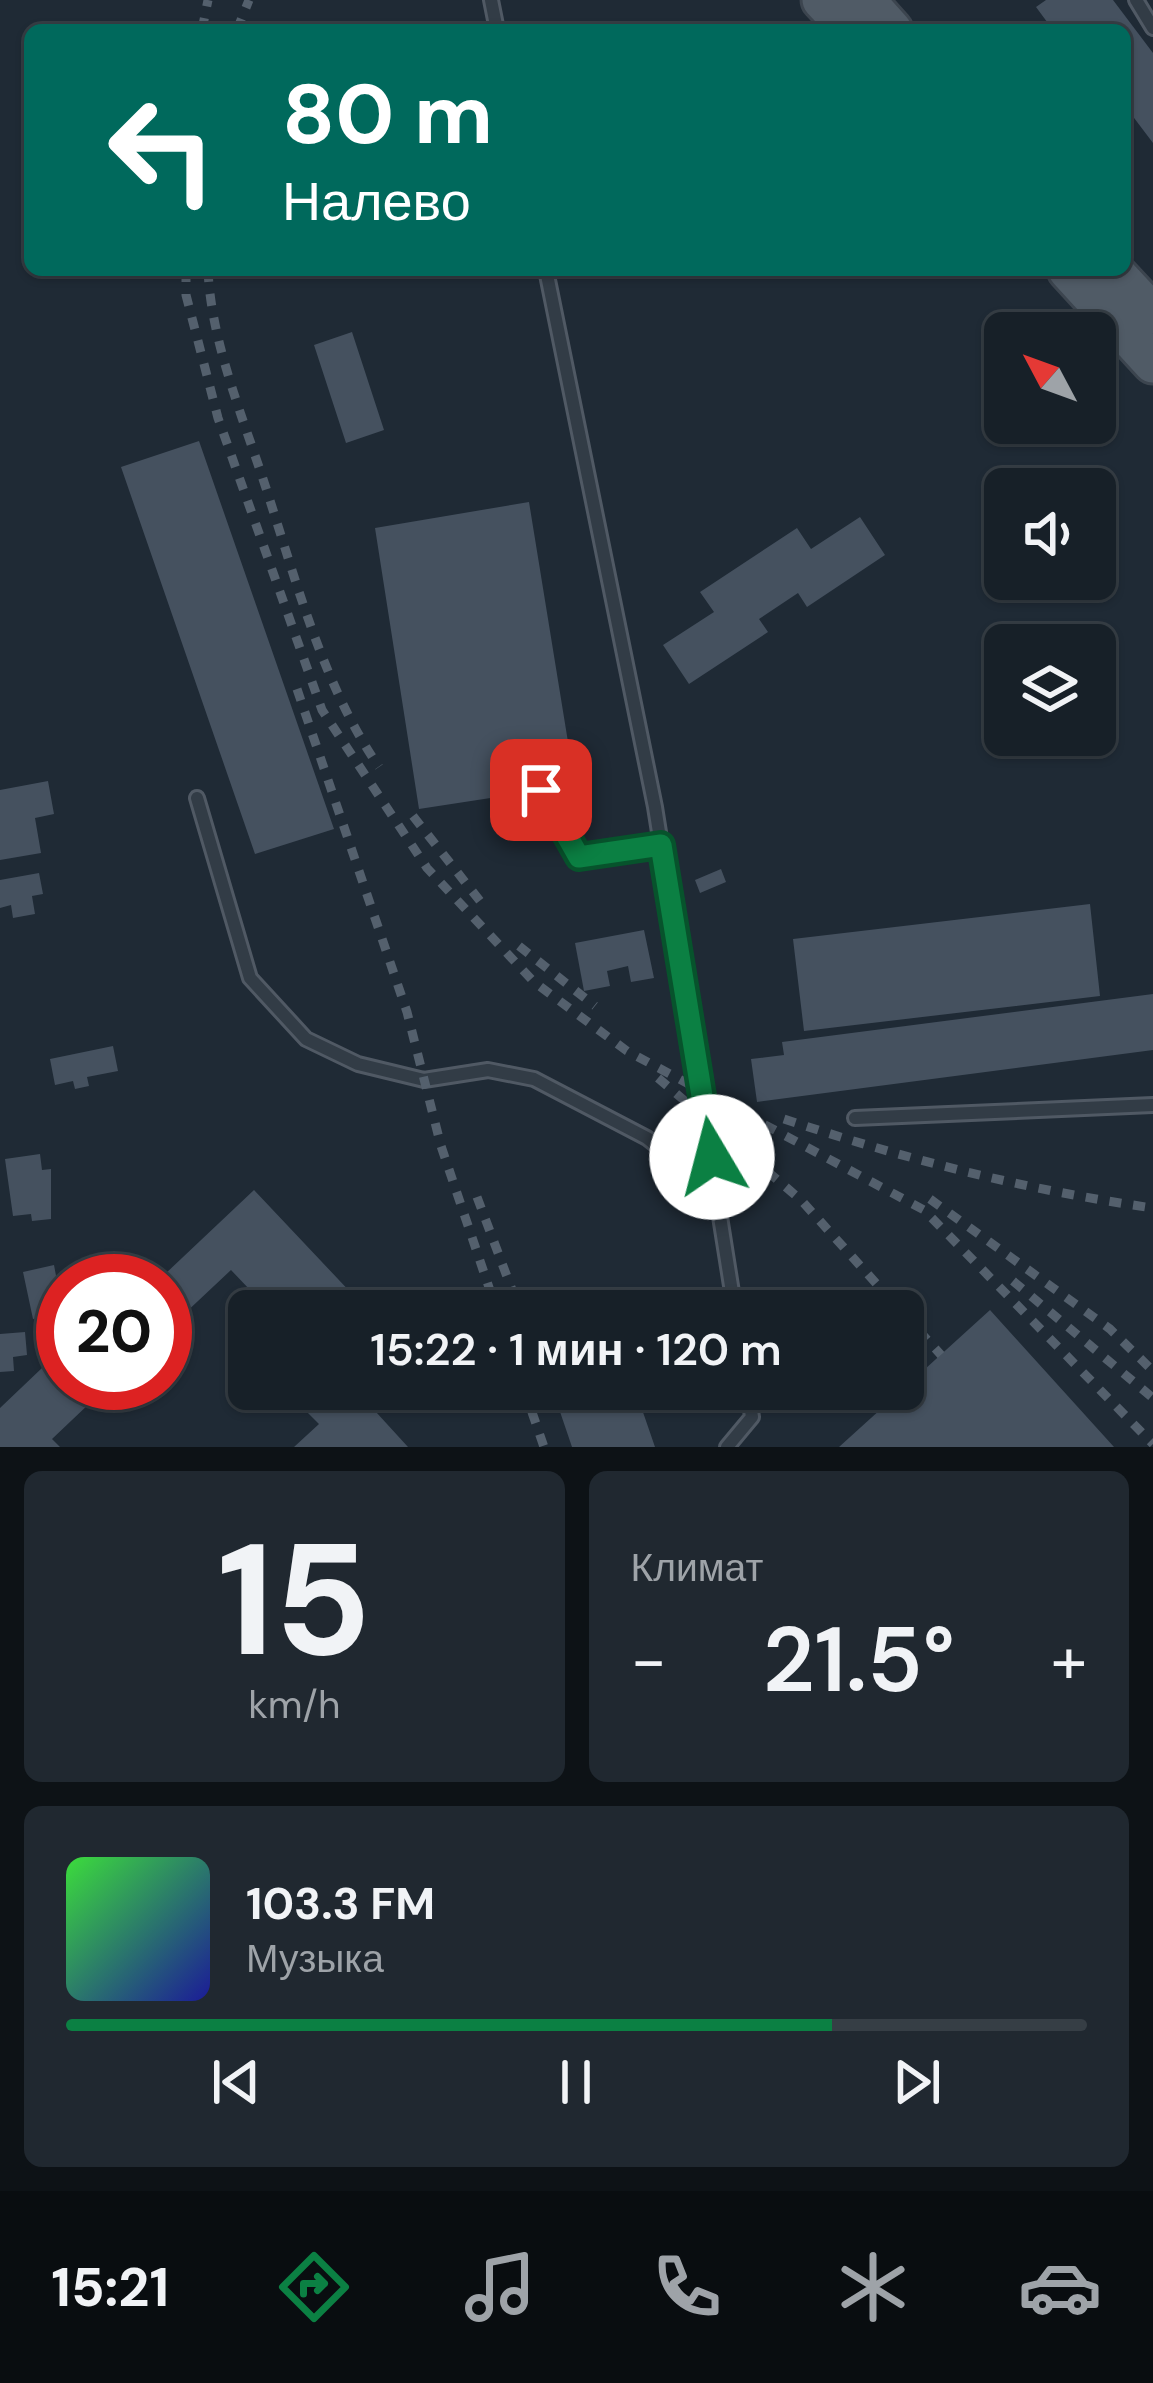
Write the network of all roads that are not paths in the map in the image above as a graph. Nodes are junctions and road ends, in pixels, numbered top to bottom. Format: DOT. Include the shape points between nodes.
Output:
graph roads {
  1 [pos="822,0"];
  2 [pos="865,0"];
  3 [pos="1136,0"];
  4 [pos="844,24"];
  5 [pos="887,24"];
  6 [pos="1153,28"];
  7 [pos="547,276"];
  8 [pos="1073,276"];
  9 [pos="1118,276"];
  10 [pos="1153,314"];
  11 [pos="1153,363"];
  12 [pos="541,790"];
  13 [pos="197,798"];
  14 [pos="661,845"];
  15 [pos="1153,1105"];
  16 [pos="855,1118"];
  17 [pos="716,1194"];
  18 [pos="732,1290"];
  19 [pos="751,1410"];
  20 [pos="727,1447"];
  1 -- 4 [label="main road"];
  2 -- 5 [label="main road"];
  3 -- 6 [label="lane"];
  7 -- 14 [label="lane"];
  8 -- 11 [label="main road"];
  9 -- 10 [label="main road"];
  12 -- 14 [label="lane" via="579,857"];
  13 -- 17 [label="lane" via="250,978 306,1039 358,1064 424,1080 488,1070 534,1079 646,1138"];
  14 -- 17 [label="lane"];
  15 -- 16 [label="lane"];
  17 -- 18 [label="lane"];
  19 -- 20 [label="lane"];
}
